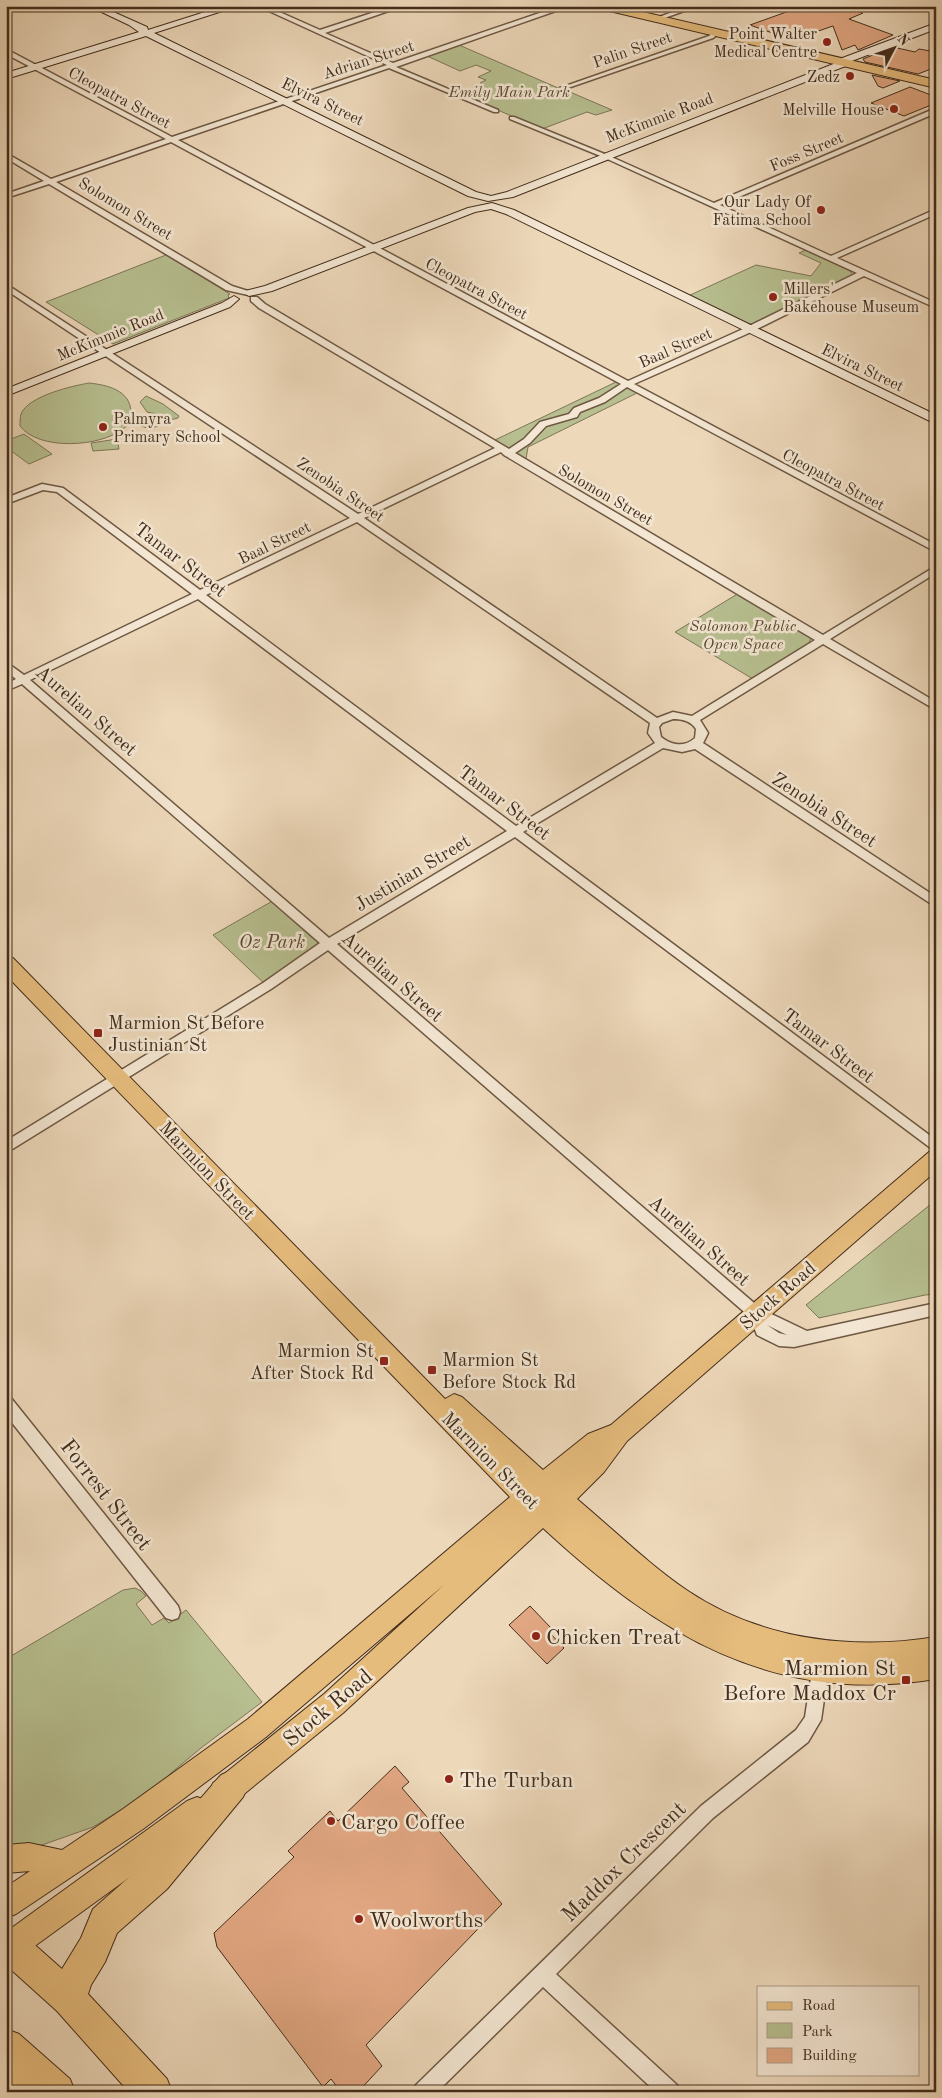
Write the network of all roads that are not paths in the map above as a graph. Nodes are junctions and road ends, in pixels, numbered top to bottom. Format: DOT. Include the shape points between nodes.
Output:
graph roads {
  1 [pos="93,6"];
  2 [pos="227,6"];
  3 [pos="234,6"];
  4 [pos="262,6"];
  5 [pos="400,6"];
  6 [pos="567,6"];
  7 [pos="601,6"];
  8 [pos="694,6"];
  9 [pos="657,19"];
  10 [pos="936,26"];
  11 [pos="146,32"];
  12 [pos="321,32"];
  13 [pos="716,33"];
  14 [pos="6,51"];
  15 [pos="826,58"];
  16 [pos="861,61"];
  17 [pos="843,62"];
  18 [pos="35,66"];
  19 [pos="394,66"];
  20 [pos="821,71"];
  21 [pos="6,74"];
  22 [pos="936,84"];
  23 [pos="557,90"];
  24 [pos="286,101"];
  25 [pos="936,110"];
  26 [pos="496,111"];
  27 [pos="512,118"];
  28 [pos="171,139"];
  29 [pos="6,155"];
  30 [pos="605,156"];
  31 [pos="50,180"];
  32 [pos="6,196"];
  33 [pos="491,202"];
  34 [pos="715,205"];
  35 [pos="936,211"];
  36 [pos="374,248"];
  37 [pos="832,258"];
  38 [pos="864,273"];
  39 [pos="6,286"];
  40 [pos="244,298"];
  41 [pos="936,306"];
  42 [pos="749,330"];
  43 [pos="108,353"];
  44 [pos="628,384"];
  45 [pos="6,394"];
  46 [pos="936,420"];
  47 [pos="503,451"];
  48 [pos="6,501"];
  49 [pos="357,518"];
  50 [pos="936,549"];
  51 [pos="936,569"];
  52 [pos="199,595"];
  53 [pos="824,640"];
  54 [pos="6,665"];
  55 [pos="23,680"];
  56 [pos="6,688"];
  57 [pos="936,707"];
  58 [pos="694,720"];
  59 [pos="656,722"];
  60 [pos="661,744"];
  61 [pos="696,744"];
  62 [pos="516,832"];
  63 [pos="936,903"];
  64 [pos="328,944"];
  65 [pos="6,948"];
  66 [pos="6,963"];
  67 [pos="123,1076"];
  68 [pos="936,1147"];
  69 [pos="6,1148"];
  70 [pos="936,1158"];
  71 [pos="936,1309"];
  72 [pos="756,1313"];
  73 [pos="6,1403"];
  74 [pos="543,1499"];
  75 [pos="172,1612"];
  76 [pos="936,1650"];
  77 [pos="821,1660"];
  78 [pos="936,1666"];
  79 [pos="232,1786"];
  80 [pos="6,1859"];
  81 [pos="63,1864"];
  82 [pos="6,1904"];
  83 [pos="8,1946"];
  84 [pos="542,1974"];
  85 [pos="69,1999"];
  86 [pos="6,2047"];
  87 [pos="6,2074"];
  88 [pos="32,2092"];
  89 [pos="57,2092"];
  90 [pos="154,2092"];
  91 [pos="423,2092"];
  92 [pos="670,2092"];
  1 -- 11 [label="main road, Elvira Street"];
  2 -- 11 [label="main road"];
  3 -- 11 [label="main road"];
  4 -- 12 [label="street"];
  5 -- 12 [label="street"];
  6 -- 19 [label="street, Adrian Street"];
  7 -- 9 [label="highway"];
  8 -- 9 [label="street"];
  9 -- 13 [label="highway"];
  10 -- 16 [label="main road"];
  11 -- 18 [label="main road"];
  11 -- 24 [label="main road, Elvira Street"];
  12 -- 19 [label="street"];
  13 -- 15 [label="highway"];
  13 -- 23 [label="street, Palin Street"];
  14 -- 18 [label="street, Cleopatra Street"];
  15 -- 17 [label="highway"];
  15 -- 20 [label="main road" via="829,65"];
  16 -- 17 [label="highway"];
  16 -- 22 [label="highway"];
  17 -- 20 [label="main road, McKimmie Road"];
  18 -- 21 [label="main road"];
  18 -- 28 [label="street, Cleopatra Street"];
  19 -- 24 [label="street, Adrian Street"];
  19 -- 26 [label="street" via="392,68"];
  20 -- 30 [label="main road, McKimmie Road"];
  24 -- 28 [label="street, Adrian Street"];
  24 -- 33 [label="main road, Elvira Street"];
  25 -- 34 [label="street, Foss Street"];
  27 -- 30 [label="street"];
  28 -- 31 [label="street, Adrian Street"];
  28 -- 36 [label="street, Cleopatra Street"];
  29 -- 31 [label="street, Solomon Street"];
  30 -- 33 [label="main road, McKimmie Road"];
  30 -- 34 [label="street"];
  31 -- 32 [label="street, Adrian Street"];
  31 -- 40 [label="street, Solomon Street"];
  33 -- 36 [label="main road, McKimmie Road"];
  33 -- 42 [label="main road, Elvira Street"];
  34 -- 37 [label="street"];
  35 -- 37 [label="street"];
  36 -- 40 [label="main road, McKimmie Road"];
  36 -- 44 [label="street, Cleopatra Street"];
  37 -- 38 [label="street"];
  38 -- 41 [label="street"];
  38 -- 42 [label="street, Baal Street"];
  39 -- 43 [label="street, Zenobia Street"];
  40 -- 43 [label="main road, McKimmie Road"];
  40 -- 47 [label="street, Solomon Street"];
  42 -- 44 [label="street, Baal Street"];
  42 -- 46 [label="main road, Elvira Street"];
  43 -- 45 [label="main road, McKimmie Road"];
  43 -- 49 [label="street, Zenobia Street"];
  44 -- 47 [label="street, Baal Street" via="602,400 583,406 570,418 540,426 527,441"];
  44 -- 50 [label="street, Cleopatra Street"];
  47 -- 49 [label="street, Baal Street"];
  47 -- 53 [label="street, Solomon Street"];
  48 -- 52 [label="street, Tamar Street" via="32,490 52,487 60,490"];
  49 -- 52 [label="street, Baal Street"];
  49 -- 59 [label="street, Zenobia Street"];
  51 -- 53 [label="street"];
  52 -- 55 [label="street, Baal Street"];
  52 -- 62 [label="street, Tamar Street"];
  53 -- 57 [label="street, Solomon Street"];
  53 -- 58 [label="street"];
  54 -- 55 [label="street, Aurelian Street"];
  55 -- 56 [label="street, Baal Street"];
  55 -- 64 [label="street, Aurelian Street"];
  58 -- 59 [label="street" via="677,716"];
  58 -- 61 [label="street" via="702,730 702,737"];
  59 -- 60 [label="street" via="652,732"];
  60 -- 61 [label="street" via="678,748"];
  60 -- 62 [label="street, Justinian Street"];
  61 -- 63 [label="street, Zenobia Street"];
  62 -- 64 [label="street, Justinian Street"];
  62 -- 68 [label="street, Tamar Street"];
  64 -- 67 [label="street, Justinian Street"];
  64 -- 72 [label="street, Aurelian Street"];
  65 -- 67 [label="main road, Marmion Street"];
  66 -- 67 [label="main road, Marmion Street"];
  67 -- 69 [label="street, Justinian Street"];
  67 -- 74 [label="main road, Marmion Street"];
  70 -- 72 [label="main road, Stock Road"];
  71 -- 72 [label="street" via="794,1342 780,1340 762,1331"];
  72 -- 74 [label="main road, Stock Road" via="619,1433 607,1454"];
  73 -- 75 [label="street, Forrest Street"];
  74 -- 77 [label="main road, Marmion Street" via="636,1590 677,1618 764,1655"];
  74 -- 79 [label="main road, Stock Road" via="343,1695"];
  74 -- 81 [label="main road, Stock Road" via="257,1728 133,1819"];
  76 -- 77 [label="main road, Marmion Street" via="897,1656"];
  77 -- 78 [label="main road, Marmion Street" via="865,1672 898,1672"];
  77 -- 84 [label="street, Maddox Crescent" via="813,1720 802,1736 707,1812"];
  79 -- 83 [label="main road, Stock Road"];
  79 -- 85 [label="highway" via="155,1876 105,1921 93,1950 76,1977"];
  80 -- 81 [label="main road" via="28,1858"];
  81 -- 82 [label="main road, Stock Road"];
  83 -- 85 [label="highway"];
  84 -- 91 [label="street, Maddox Crescent"];
  84 -- 92 [label="street"];
  85 -- 90 [label="highway"];
  86 -- 89 [label="highway"];
  87 -- 88 [label="highway"];
}
